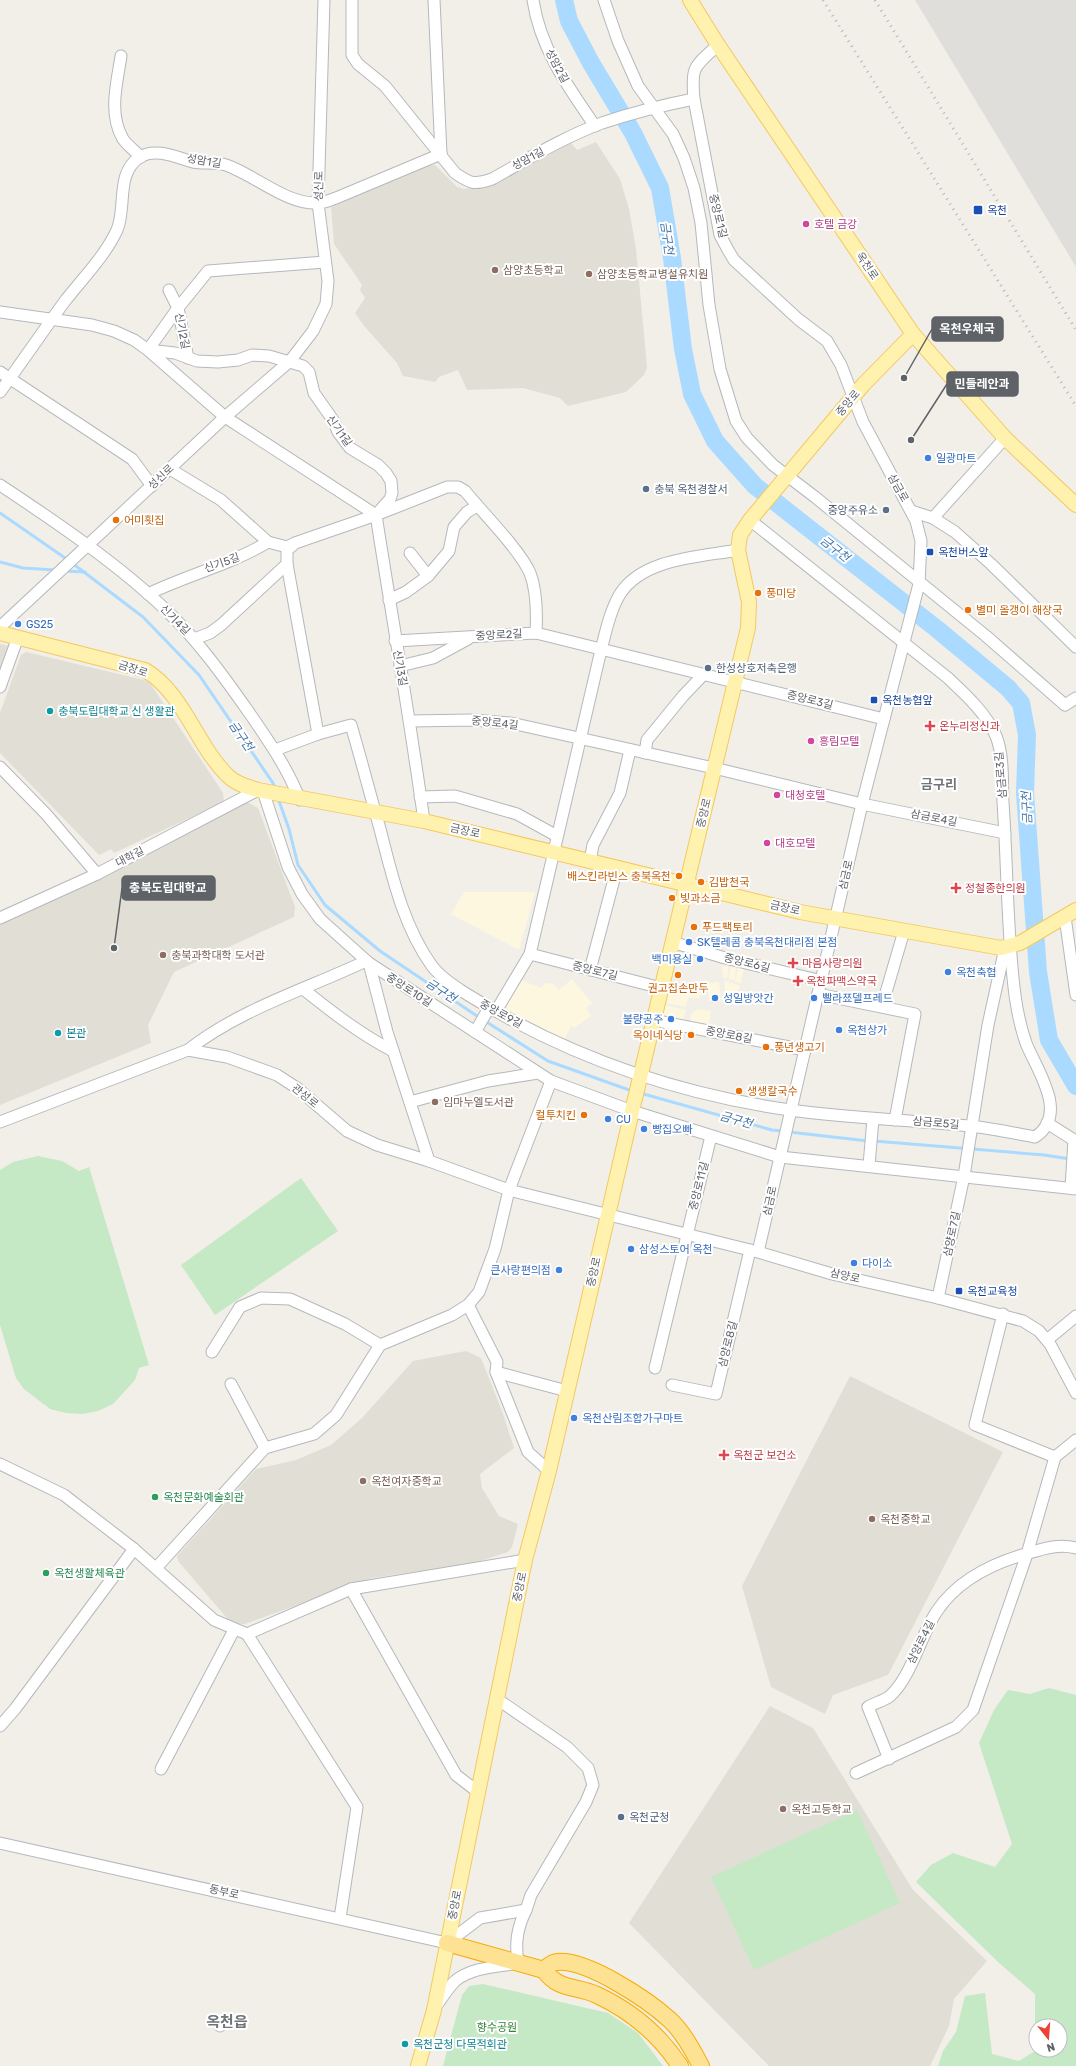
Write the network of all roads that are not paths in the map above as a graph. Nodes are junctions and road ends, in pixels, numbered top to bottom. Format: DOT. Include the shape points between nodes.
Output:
graph roads {
  1 [pos="324,0"];
  2 [pos="352,0"];
  3 [pos="434,0"];
  4 [pos="532,0"];
  5 [pos="604,0"];
  6 [pos="690,0"];
  7 [pos="718,45"];
  8 [pos="121,56"];
  9 [pos="694,99"];
  10 [pos="650,108"];
  11 [pos="598,125"];
  12 [pos="441,154"];
  13 [pos="141,156"];
  14 [pos="318,203"];
  15 [pos="326,262"];
  16 [pos="169,290"];
  17 [pos="178,308"];
  18 [pos="0,312"];
  19 [pos="51,320"];
  20 [pos="913,334"];
  21 [pos="148,350"];
  22 [pos="188,358"];
  23 [pos="290,361"];
  24 [pos="0,372"];
  25 [pos="10,378"];
  26 [pos="0,392"];
  27 [pos="853,396"];
  28 [pos="225,417"];
  29 [pos="1005,438"];
  30 [pos="170,469"];
  31 [pos="788,475"];
  32 [pos="0,486"];
  33 [pos="152,486"];
  34 [pos="1076,505"];
  35 [pos="477,506"];
  36 [pos="911,511"];
  37 [pos="376,515"];
  38 [pos="753,516"];
  39 [pos="933,518"];
  40 [pos="268,542"];
  41 [pos="295,543"];
  42 [pos="87,547"];
  43 [pos="738,550"];
  44 [pos="410,553"];
  45 [pos="287,564"];
  46 [pos="428,576"];
  47 [pos="919,583"];
  48 [pos="148,594"];
  49 [pos="389,600"];
  50 [pos="0,627"];
  51 [pos="0,633"];
  52 [pos="536,633"];
  53 [pos="18,637"];
  54 [pos="472,637"];
  55 [pos="906,638"];
  56 [pos="194,639"];
  57 [pos="395,642"];
  58 [pos="1076,646"];
  59 [pos="602,650"];
  60 [pos="400,666"];
  61 [pos="704,674"];
  62 [pos="735,682"];
  63 [pos="0,687"];
  64 [pos="1076,698"];
  65 [pos="884,718"];
  66 [pos="410,721"];
  67 [pos="318,734"];
  68 [pos="579,738"];
  69 [pos="275,750"];
  70 [pos="630,750"];
  71 [pos="645,753"];
  72 [pos="0,768"];
  73 [pos="714,768"];
  74 [pos="260,791"];
  75 [pos="420,797"];
  76 [pos="298,799"];
  77 [pos="862,804"];
  78 [pos="376,813"];
  79 [pos="424,822"];
  80 [pos="1005,832"];
  81 [pos="557,836"];
  82 [pos="553,852"];
  83 [pos="590,861"];
  84 [pos="617,868"];
  85 [pos="97,874"];
  86 [pos="686,885"];
  87 [pos="1066,916"];
  88 [pos="0,918"];
  89 [pos="836,918"];
  90 [pos="904,931"];
  91 [pos="672,942"];
  92 [pos="1012,946"];
  93 [pos="530,954"];
  94 [pos="368,962"];
  95 [pos="590,970"];
  96 [pos="822,981"];
  97 [pos="661,988"];
  98 [pos="303,989"];
  99 [pos="818,994"];
  100 [pos="1076,995"];
  101 [pos="882,1006"];
  102 [pos="492,1009"];
  103 [pos="653,1020"];
  104 [pos="475,1032"];
  105 [pos="188,1050"];
  106 [pos="393,1050"];
  107 [pos="805,1050"];
  108 [pos="538,1073"];
  109 [pos="639,1080"];
  110 [pos="551,1081"];
  111 [pos="410,1102"];
  112 [pos="632,1111"];
  113 [pos="790,1113"];
  114 [pos="873,1119"];
  115 [pos="895,1120"];
  116 [pos="0,1122"];
  117 [pos="1047,1123"];
  118 [pos="971,1130"];
  119 [pos="711,1136"];
  120 [pos="781,1154"];
  121 [pos="428,1161"];
  122 [pos="869,1165"];
  123 [pos="964,1173"];
  124 [pos="1073,1188"];
  125 [pos="509,1190"];
  126 [pos="608,1214"];
  127 [pos="687,1236"];
  128 [pos="754,1251"];
  129 [pos="938,1298"];
  130 [pos="468,1305"];
  131 [pos="1003,1314"];
  132 [pos="1076,1316"];
  133 [pos="1047,1340"];
  134 [pos="380,1345"];
  135 [pos="212,1352"];
  136 [pos="655,1368"];
  137 [pos="496,1372"];
  138 [pos="231,1384"];
  139 [pos="672,1385"];
  140 [pos="566,1391"];
  141 [pos="1076,1393"];
  142 [pos="1076,1440"];
  143 [pos="265,1448"];
  144 [pos="1055,1457"];
  145 [pos="0,1464"];
  146 [pos="548,1471"];
  147 [pos="1076,1548"];
  148 [pos="134,1549"];
  149 [pos="1026,1554"];
  150 [pos="525,1560"];
  151 [pos="156,1568"];
  152 [pos="350,1589"];
  153 [pos="234,1630"];
  154 [pos="247,1634"];
  155 [pos="497,1699"];
  156 [pos="0,1726"];
  157 [pos="889,1759"];
  158 [pos="161,1769"];
  159 [pos="856,1773"];
  160 [pos="478,1792"];
  161 [pos="0,1843"];
  162 [pos="526,1910"];
  163 [pos="340,1918"];
  164 [pos="447,1943"];
  165 [pos="518,1963"];
  166 [pos="544,1970"];
  167 [pos="434,2010"];
  168 [pos="418,2066"];
  169 [pos="680,2066"];
  170 [pos="701,2066"];
  1 -- 14 [label="street, 성신로"];
  2 -- 12 [label="street, 성암1길" via="352,55 358,64 385,86"];
  3 -- 12 [label="street"];
  4 -- 11 [label="street, 성암2길" via="547,49 567,85"];
  5 -- 10 [label="street" via="618,41"];
  6 -- 7 [label="main road, 옥천로"];
  7 -- 9 [label="street, 중앙로1길" via="697,64 692,77"];
  7 -- 20 [label="main road, 옥천로"];
  8 -- 13 [label="street" via="114,104 115,121 123,140"];
  9 -- 10 [label="street"];
  9 -- 27 [label="street, 중앙로1길" via="720,235 728,250 734,260 798,319 827,341 841,365"];
  10 -- 11 [label="street, 성암1길"];
  10 -- 31 [label="street" via="673,134 694,188 701,222 709,305 718,362 736,421 747,438 773,465"];
  11 -- 12 [label="street, 성암1길" via="569,137 492,179 479,183 469,182 455,173"];
  12 -- 14 [label="street, 성암1길" via="336,198"];
  13 -- 14 [label="street, 성암1길" via="154,153 177,156 193,162 225,165 289,197"];
  13 -- 19 [label="street" via="125,180 117,229 106,249"];
  14 -- 15 [label="street, 성신로"];
  15 -- 17 [label="street" via="208,271"];
  15 -- 23 [label="street, 성신로" via="326,304 313,331"];
  16 -- 17 [label="street, 신기2길"];
  17 -- 21 [label="street"];
  17 -- 22 [label="street, 신기2길"];
  18 -- 19 [label="street, 신기2길"];
  19 -- 21 [label="street, 신기2길" via="114,330"];
  19 -- 25 [label="street"];
  20 -- 27 [label="main road, 중앙로"];
  20 -- 29 [label="main road, 옥천로"];
  21 -- 22 [label="street, 신기2길" via="175,353"];
  21 -- 28 [label="street, 신기2길"];
  22 -- 23 [label="street" via="218,362 269,356"];
  23 -- 28 [label="street, 성신로"];
  23 -- 37 [label="street, 신기1길" via="303,366 309,372 314,393 350,448 378,465 391,481 390,499"];
  24 -- 25 [label="street"];
  25 -- 26 [label="street"];
  25 -- 33 [label="street" via="132,459"];
  27 -- 31 [label="main road, 중앙로"];
  27 -- 36 [label="street, 삼금로" via="863,422"];
  28 -- 30 [label="street, 성신로"];
  28 -- 37 [label="street"];
  29 -- 34 [label="main road, 옥천로"];
  29 -- 39 [label="street"];
  30 -- 33 [label="street, 성신로"];
  30 -- 40 [label="street" via="221,500"];
  31 -- 38 [label="main road, 중앙로"];
  31 -- 47 [label="street"];
  32 -- 42 [label="street, 신기4길"];
  33 -- 42 [label="street, 성신로"];
  35 -- 37 [label="street" via="458,487 447,487"];
  35 -- 46 [label="street" via="467,512 454,527 449,551"];
  35 -- 52 [label="street" via="521,558 530,573 537,610"];
  36 -- 39 [label="street"];
  36 -- 47 [label="street, 삼금로" via="921,541"];
  37 -- 41 [label="street"];
  37 -- 49 [label="street, 신기3길"];
  38 -- 43 [label="main road, 중앙로" via="740,535"];
  38 -- 55 [label="street, 삼금로3길"];
  39 -- 58 [label="street" via="954,532 986,560"];
  40 -- 41 [label="street" via="287,547"];
  40 -- 48 [label="street, 신기5길" via="252,552 176,580"];
  41 -- 45 [label="street" via="287,550"];
  42 -- 48 [label="street, 신기4길"];
  42 -- 50 [label="street, 성신로"];
  43 -- 59 [label="street" via="682,559 635,578 621,593 614,606"];
  43 -- 62 [label="main road, 중앙로" via="749,602 748,628"];
  44 -- 46 [label="street"];
  45 -- 56 [label="street" via="221,625 210,633"];
  45 -- 67 [label="street"];
  46 -- 49 [label="street" via="406,592"];
  47 -- 55 [label="street, 삼금로"];
  47 -- 64 [label="street" via="986,636 1065,705"];
  48 -- 56 [label="street, 신기4길"];
  49 -- 57 [label="street, 신기3길"];
  51 -- 53 [label="main road, 금장로"];
  52 -- 54 [label="street, 중앙로2길"];
  52 -- 59 [label="street, 중앙로2길"];
  53 -- 63 [label="street"];
  53 -- 74 [label="main road, 금장로" via="145,670 167,688 228,777"];
  54 -- 57 [label="street, 중앙로2길"];
  54 -- 60 [label="street" via="433,658"];
  55 -- 65 [label="street, 삼금로"];
  55 -- 80 [label="street, 삼금로3길" via="974,702 996,737 1001,766"];
  56 -- 69 [label="street, 신기4길"];
  57 -- 60 [label="street, 신기3길"];
  59 -- 61 [label="street, 중앙로2길"];
  59 -- 68 [label="street"];
  60 -- 66 [label="street, 신기3길"];
  61 -- 62 [label="street, 중앙로2길"];
  61 -- 71 [label="street" via="647,740"];
  62 -- 65 [label="street, 중앙로3길"];
  62 -- 73 [label="main road, 중앙로"];
  65 -- 77 [label="street, 삼금로"];
  66 -- 68 [label="street, 중앙로4길" via="473,720 510,723"];
  66 -- 75 [label="street, 신기3길"];
  67 -- 69 [label="street"];
  67 -- 78 [label="street" via="351,725"];
  68 -- 70 [label="street, 중앙로4길"];
  68 -- 81 [label="street"];
  69 -- 76 [label="street, 신기4길" via="291,776"];
  70 -- 71 [label="street, 중앙로4길"];
  70 -- 83 [label="street" via="620,793 593,846"];
  71 -- 73 [label="street, 중앙로4길"];
  72 -- 85 [label="street" via="46,814"];
  73 -- 77 [label="street, 삼금로4길"];
  73 -- 86 [label="main road, 중앙로"];
  74 -- 76 [label="main road, 금장로"];
  74 -- 85 [label="street, 대학길"];
  74 -- 94 [label="street, 중앙로10길" via="288,867 302,894 320,919"];
  75 -- 79 [label="street, 신기3길"];
  75 -- 81 [label="street" via="455,796 517,814"];
  76 -- 78 [label="main road, 금장로"];
  77 -- 80 [label="street, 삼금로4길"];
  77 -- 89 [label="street, 삼금로"];
  78 -- 79 [label="main road, 금장로"];
  78 -- 102 [label="street, 중앙로9길" via="393,880 411,929 424,953 433,968 459,989"];
  79 -- 82 [label="main road, 금장로"];
  80 -- 92 [label="street, 삼금로3길"];
  81 -- 82 [label="street"];
  82 -- 83 [label="main road, 금장로"];
  82 -- 93 [label="street"];
  83 -- 84 [label="main road, 금장로"];
  84 -- 86 [label="main road, 금장로"];
  84 -- 95 [label="street"];
  85 -- 88 [label="street, 대학길"];
  86 -- 89 [label="main road, 금장로"];
  86 -- 91 [label="main road, 중앙로"];
  87 -- 92 [label="main road"];
  87 -- 100 [label="street"];
  89 -- 90 [label="main road, 금장로"];
  89 -- 96 [label="street, 삼금로"];
  90 -- 92 [label="main road, 금장로"];
  90 -- 101 [label="street"];
  91 -- 96 [label="street, 중앙로6길" via="725,958"];
  91 -- 97 [label="main road, 중앙로"];
  92 -- 117 [label="street" via="1013,980 1022,1029 1049,1093"];
  92 -- 118 [label="street, 삼금로5길" via="988,1025"];
  93 -- 95 [label="street, 중앙로7길"];
  93 -- 102 [label="street"];
  94 -- 98 [label="street"];
  94 -- 104 [label="street, 중앙로10길"];
  94 -- 106 [label="street"];
  95 -- 97 [label="street, 중앙로7길"];
  96 -- 99 [label="street, 삼금로"];
  97 -- 103 [label="main road, 중앙로"];
  98 -- 105 [label="street" via="230,1023"];
  98 -- 106 [label="street" via="336,1016 374,1041"];
  99 -- 101 [label="street"];
  99 -- 107 [label="street, 삼금로"];
  101 -- 115 [label="street" via="915,1014"];
  102 -- 104 [label="street"];
  102 -- 109 [label="street, 중앙로9길" via="572,1051"];
  103 -- 107 [label="street, 중앙로8길"];
  103 -- 109 [label="main road, 중앙로"];
  104 -- 108 [label="street, 중앙로10길"];
  105 -- 116 [label="street"];
  105 -- 121 [label="street, 관성로" via="226,1057 277,1075 297,1088 347,1131 377,1145"];
  106 -- 111 [label="street"];
  107 -- 113 [label="street, 삼금로"];
  108 -- 110 [label="street, 중앙로10길"];
  108 -- 111 [label="street" via="488,1081"];
  109 -- 112 [label="main road, 중앙로"];
  109 -- 113 [label="street"];
  110 -- 112 [label="street, 중앙로10길"];
  110 -- 125 [label="street"];
  111 -- 121 [label="street"];
  112 -- 119 [label="street"];
  112 -- 126 [label="main road, 중앙로"];
  113 -- 114 [label="street, 삼금로5길"];
  113 -- 120 [label="street, 삼금로"];
  114 -- 115 [label="street, 삼금로5길"];
  114 -- 122 [label="street"];
  115 -- 118 [label="street, 삼금로5길"];
  117 -- 118 [label="street" via="1035,1137"];
  117 -- 124 [label="street" via="1074,1140"];
  118 -- 123 [label="street, 삼양로7길"];
  119 -- 120 [label="street"];
  119 -- 127 [label="street, 중앙로11길"];
  120 -- 122 [label="street"];
  120 -- 128 [label="street, 삼금로"];
  121 -- 125 [label="street, 관성로"];
  122 -- 123 [label="street"];
  123 -- 124 [label="street"];
  123 -- 129 [label="street, 삼양로7길"];
  125 -- 126 [label="street, 관성로"];
  125 -- 130 [label="street" via="495,1249 479,1292"];
  126 -- 127 [label="street, 삼양로"];
  126 -- 140 [label="main road, 중앙로"];
  127 -- 128 [label="street, 삼양로"];
  127 -- 136 [label="street"];
  128 -- 129 [label="street, 삼양로" via="832,1274"];
  128 -- 139 [label="street, 삼양로8길" via="716,1394"];
  129 -- 131 [label="street, 삼양로"];
  130 -- 134 [label="street" via="452,1315"];
  130 -- 137 [label="street" via="497,1362"];
  131 -- 133 [label="street, 삼양로" via="1023,1321 1039,1331"];
  131 -- 144 [label="street" via="975,1424"];
  132 -- 133 [label="street"];
  133 -- 141 [label="street, 삼양로"];
  134 -- 135 [label="street" via="345,1324 290,1299 261,1298 240,1307"];
  134 -- 143 [label="street" via="336,1415 314,1434"];
  137 -- 140 [label="street"];
  137 -- 146 [label="street" via="528,1452"];
  138 -- 143 [label="street"];
  140 -- 146 [label="main road, 중앙로"];
  142 -- 144 [label="street"];
  143 -- 151 [label="street"];
  144 -- 149 [label="street"];
  145 -- 148 [label="street" via="64,1495"];
  146 -- 150 [label="main road, 중앙로"];
  147 -- 149 [label="street, 삼양로4길" via="1052,1546"];
  148 -- 151 [label="street"];
  148 -- 156 [label="street"];
  149 -- 157 [label="street" via="973,1710 956,1727"];
  149 -- 157 [label="street, 삼양로4길" via="999,1562 969,1579 951,1594 936,1611 900,1684 889,1697 868,1707"];
  150 -- 152 [label="street"];
  150 -- 155 [label="main road, 중앙로"];
  151 -- 153 [label="street" via="214,1620"];
  152 -- 154 [label="street"];
  152 -- 160 [label="street" via="456,1775"];
  153 -- 154 [label="street"];
  153 -- 158 [label="street"];
  154 -- 163 [label="street" via="357,1807"];
  155 -- 160 [label="main road, 중앙로"];
  155 -- 162 [label="street" via="567,1747 588,1768 593,1785 586,1802 531,1895"];
  157 -- 159 [label="street"];
  160 -- 164 [label="main road, 중앙로"];
  161 -- 163 [label="street, 동부로"];
  162 -- 164 [label="street" via="480,1918"];
  162 -- 165 [label="street" via="517,1931"];
  163 -- 164 [label="street, 동부로"];
  164 -- 165 [label="highway"];
  164 -- 167 [label="main road, 중앙로"];
  165 -- 166 [label="highway"];
  165 -- 167 [label="street" via="478,1969 464,1976 455,1982"];
  166 -- 169 [label="highway" via="552,1981 596,1995 631,2014 657,2035"];
  166 -- 170 [label="highway" via="555,1962 566,1963 595,1972 638,1994 671,2021"];
  167 -- 168 [label="main road, 중앙로"];
}
